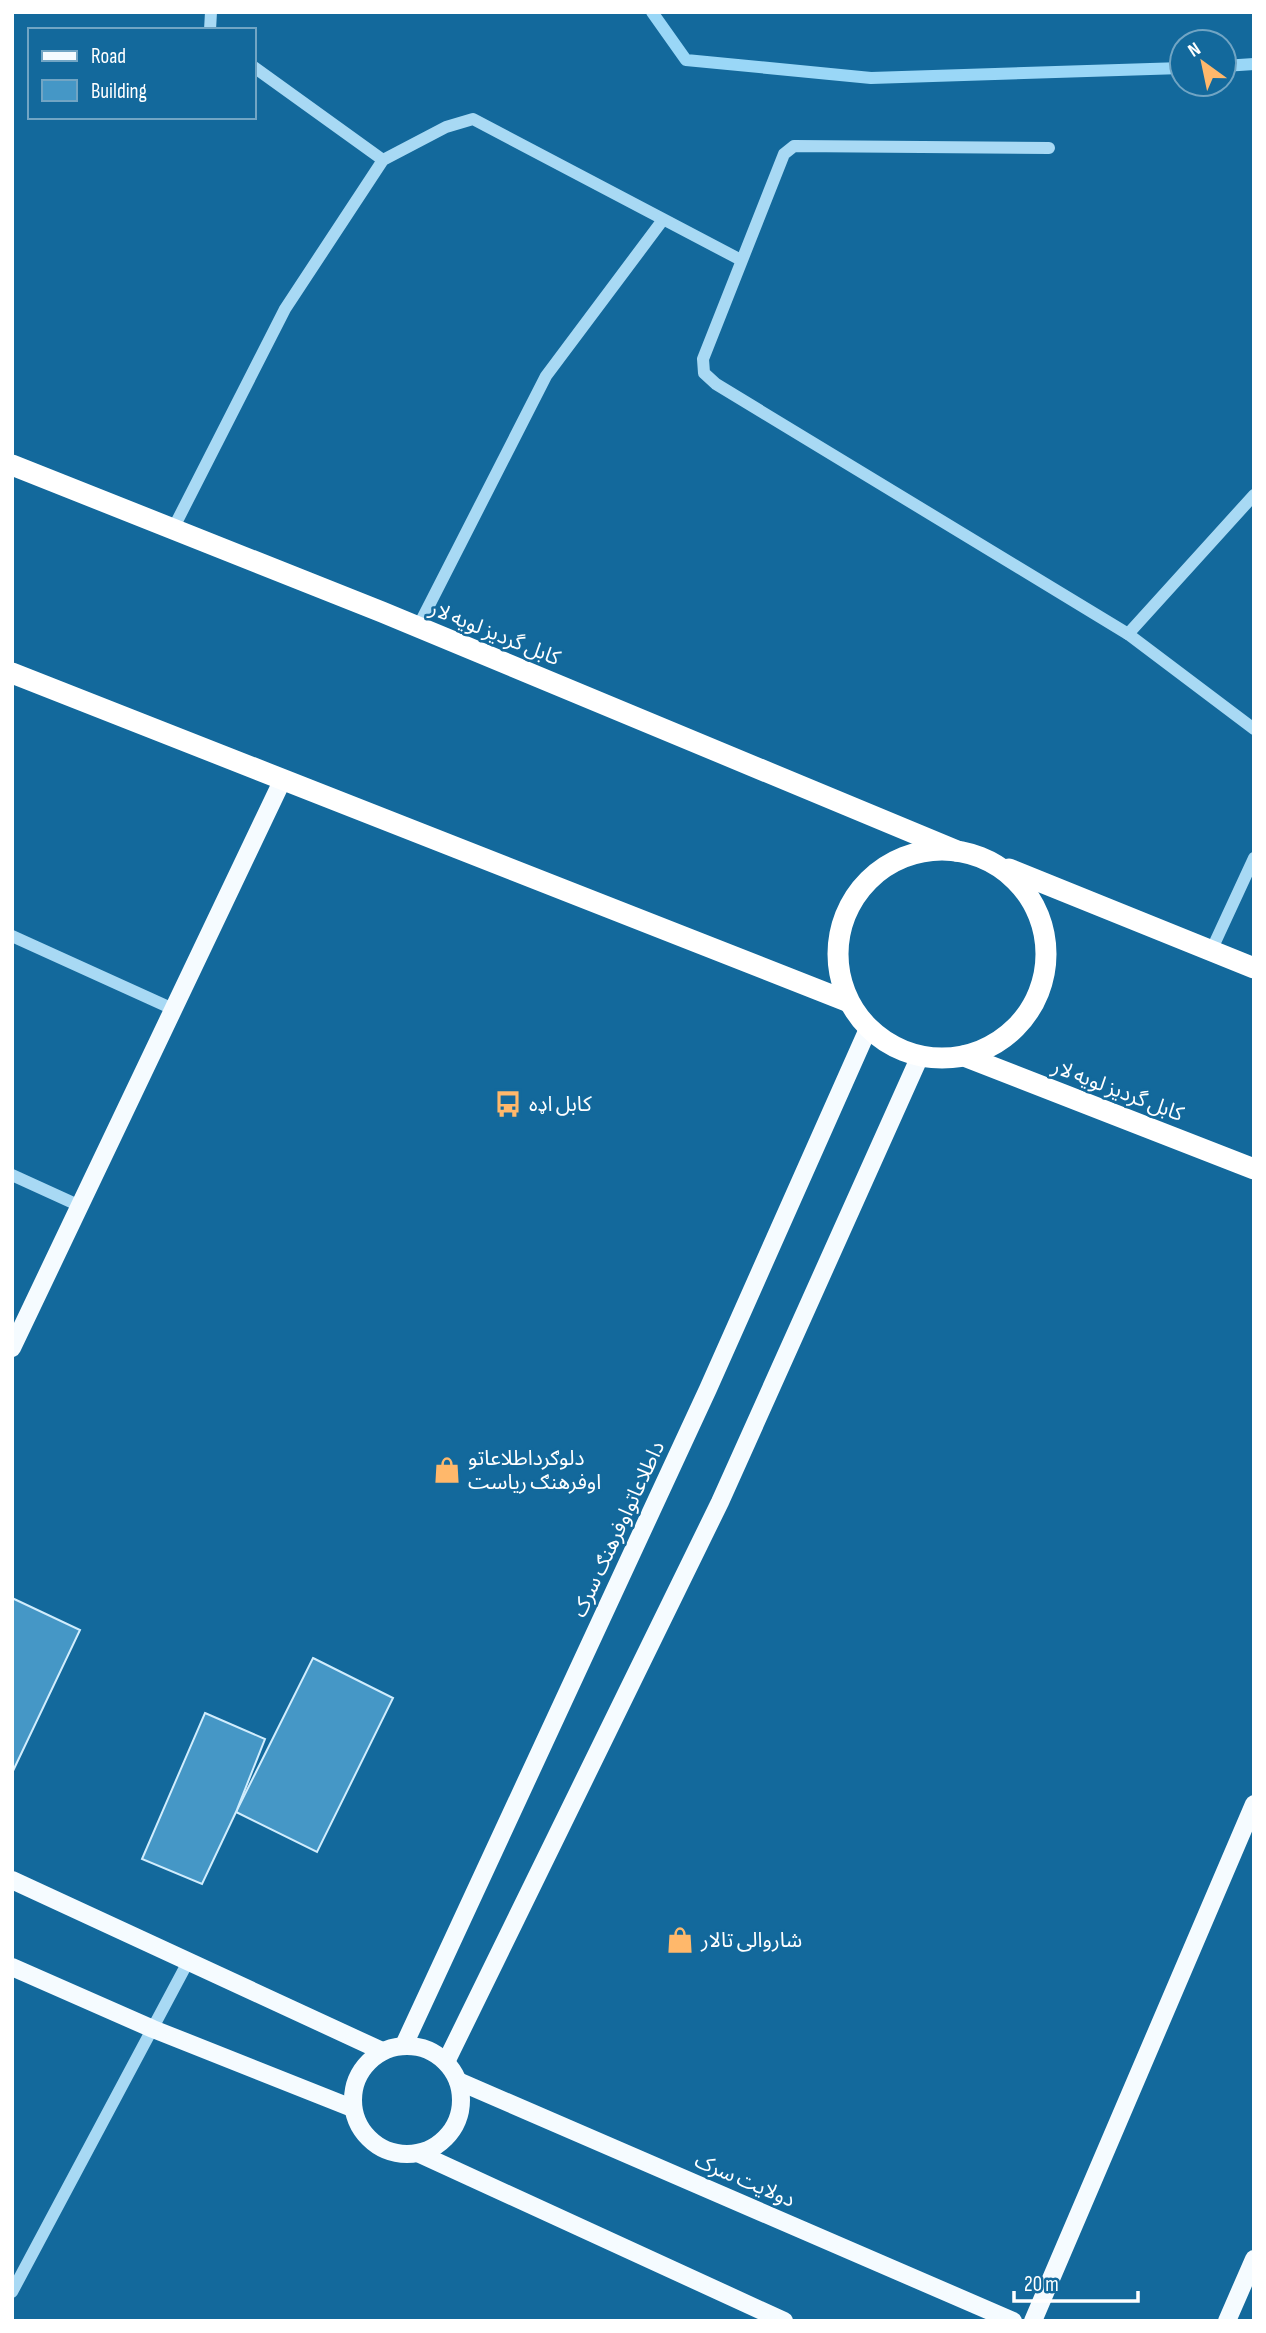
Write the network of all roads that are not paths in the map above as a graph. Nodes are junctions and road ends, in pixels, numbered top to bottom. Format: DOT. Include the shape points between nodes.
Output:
graph roads {
  1 [pos="256,67"];
  2 [pos="1049,148"];
  3 [pos="383,160"];
  4 [pos="662,221"];
  5 [pos="741,260"];
  6 [pos="12,465"];
  7 [pos="1254,495"];
  8 [pos="173,528"];
  9 [pos="418,627"];
  10 [pos="1128,634"];
  11 [pos="12,673"];
  12 [pos="1254,729"];
  13 [pos="282,779"];
  14 [pos="957,850"];
  15 [pos="1254,858"];
  16 [pos="997,864"];
  17 [pos="12,936"];
  18 [pos="1211,951"];
  19 [pos="1254,968"];
  20 [pos="849,1002"];
  21 [pos="173,1009"];
  22 [pos="868,1029"];
  23 [pos="920,1056"];
  24 [pos="964,1056"];
  25 [pos="1254,1169"];
  26 [pos="12,1175"];
  27 [pos="80,1206"];
  28 [pos="12,1348"];
  29 [pos="1254,1804"];
  30 [pos="12,1880"];
  31 [pos="189,1960"];
  32 [pos="12,1967"];
  33 [pos="153,2029"];
  34 [pos="404,2045"];
  35 [pos="382,2052"];
  36 [pos="446,2062"];
  37 [pos="458,2081"];
  38 [pos="352,2108"];
  39 [pos="420,2154"];
  40 [pos="1254,2259"];
  41 [pos="12,2291"];
  42 [pos="784,2321"];
  43 [pos="1013,2321"];
  44 [pos="1033,2321"];
  45 [pos="1227,2321"];
  1 -- 3 [label="street"];
  2 -- 5 [label="street" via="793,146 784,154"];
  3 -- 4 [label="street" via="446,127 473,119"];
  3 -- 8 [label="street" via="285,309"];
  4 -- 5 [label="street"];
  4 -- 9 [label="street" via="546,376"];
  5 -- 10 [label="street" via="703,359 704,373"];
  6 -- 8 [label="highway, کابل گردیز لویه لار"];
  7 -- 10 [label="street"];
  8 -- 9 [label="highway, کابل گردیز لویه لار"];
  9 -- 14 [label="highway, کابل گردیز لویه لار"];
  10 -- 12 [label="street"];
  11 -- 13 [label="highway"];
  13 -- 20 [label="highway"];
  13 -- 21 [label="main road"];
  14 -- 16 [label="highway"];
  14 -- 20 [label="highway" via="925,851 894,861 868,881 848,908 838,939 839,971"];
  15 -- 18 [label="street"];
  16 -- 18 [label="highway"];
  16 -- 24 [label="highway" via="1024,888 1041,919 1046,954 1041,989 1024,1020 997,1043"];
  17 -- 21 [label="street"];
  18 -- 19 [label="highway"];
  20 -- 22 [label="highway"];
  21 -- 27 [label="main road"];
  22 -- 23 [label="highway" via="892,1046"];
  22 -- 34 [label="main road, داطلاعاتواوفرهنګ سرک" via="708,1389"];
  23 -- 24 [label="highway"];
  23 -- 36 [label="main road" via="720,1502"];
  24 -- 25 [label="highway, کابل گردیز لویه لار"];
  26 -- 27 [label="street"];
  27 -- 28 [label="main road"];
  29 -- 44 [label="main road"];
  30 -- 31 [label="main road"];
  31 -- 33 [label="street"];
  31 -- 35 [label="main road"];
  32 -- 33 [label="main road"];
  33 -- 38 [label="main road"];
  33 -- 41 [label="street"];
  34 -- 35 [label="main road"];
  34 -- 36 [label="main road" via="427,2050"];
  35 -- 38 [label="main road" via="365,2065 354,2086"];
  36 -- 37 [label="main road"];
  37 -- 39 [label="main road" via="461,2104 455,2126 441,2143"];
  37 -- 43 [label="main road, دولایت سرک"];
  38 -- 39 [label="main road" via="376,2146 397,2154"];
  39 -- 42 [label="main road"];
  40 -- 45 [label="main road"];
}
